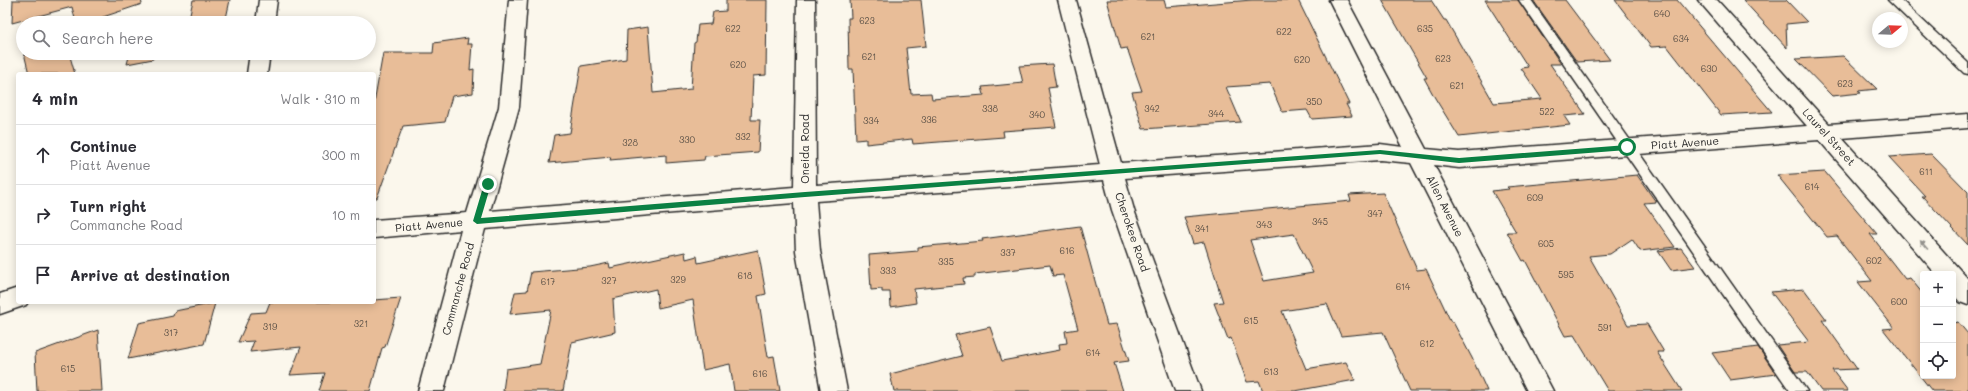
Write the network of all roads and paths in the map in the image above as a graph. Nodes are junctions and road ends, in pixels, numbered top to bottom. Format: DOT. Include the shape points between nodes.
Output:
graph roads {
  1 [pos="268,0"];
  2 [pos="518,0"];
  3 [pos="806,0"];
  4 [pos="1067,0"];
  5 [pos="1338,0"];
  6 [pos="1525,0"];
  7 [pos="1707,0"];
  8 [pos="1894,0"];
  9 [pos="266,16"];
  10 [pos="259,60"];
  11 [pos="1968,70"];
  12 [pos="257,72"];
  13 [pos="1968,121"];
  14 [pos="1824,132"];
  15 [pos="1627,147"];
  16 [pos="1419,156"];
  17 [pos="1112,172"];
  18 [pos="805,194"];
  19 [pos="477,221"];
  20 [pos="376,229"];
  21 [pos="1947,271"];
  22 [pos="1956,281"];
  23 [pos="1968,295"];
  24 [pos="16,299"];
  25 [pos="0,304"];
  26 [pos="431,391"];
  27 [pos="834,391"];
  28 [pos="1188,391"];
  29 [pos="1540,391"];
  30 [pos="1799,391"];
  1 -- 9 [label="street"];
  2 -- 19 [label="street, Commanche Road" via="509,107"];
  3 -- 18 [label="street, Oneida Road"];
  4 -- 17 [label="street, Cherokee Road"];
  5 -- 16 [label="street, Allen Avenue"];
  6 -- 15 [label="lane"];
  7 -- 14 [label="street, Laurel Street"];
  8 -- 11 [label="lane"];
  10 -- 12 [label="street"];
  13 -- 14 [label="street, Piatt Avenue"];
  14 -- 15 [label="street, Piatt Avenue"];
  21 -- 14 [label="street, Laurel Street, one-way"];
  15 -- 16 [label="street, Piatt Avenue" via="1459,160"];
  15 -- 30 [label="lane"];
  16 -- 17 [label="street, Piatt Avenue" via="1380,152"];
  16 -- 29 [label="street, Allen Avenue"];
  17 -- 18 [label="street, Piatt Avenue"];
  17 -- 28 [label="street, Cherokee Road" via="1123,210"];
  18 -- 19 [label="street, Piatt Avenue"];
  18 -- 27 [label="street, Oneida Road" via="808,251"];
  19 -- 20 [label="street, Piatt Avenue"];
  19 -- 26 [label="street, Commanche Road" via="462,267"];
  22 -- 23 [label="street"];
  24 -- 25 [label="street"];
}
